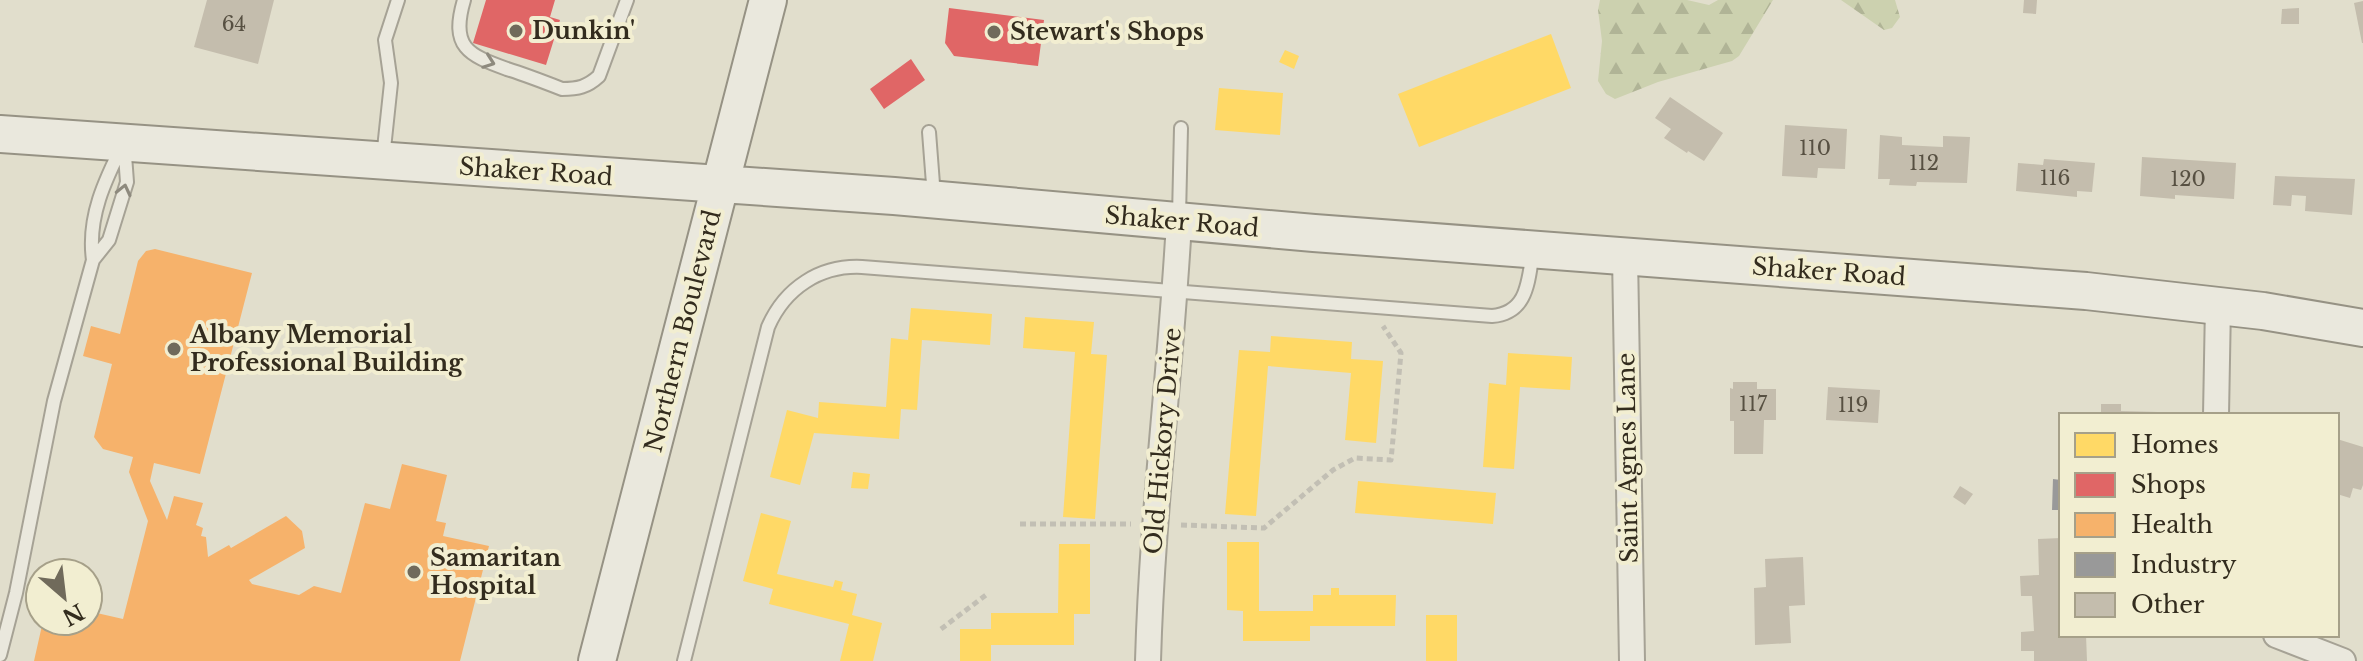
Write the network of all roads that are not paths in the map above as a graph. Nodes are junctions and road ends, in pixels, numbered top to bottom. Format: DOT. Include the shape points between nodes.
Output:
graph roads {
  1 [pos="398,0"];
  2 [pos="464,0"];
  3 [pos="627,0"];
  4 [pos="768,0"];
  5 [pos="1181,128"];
  6 [pos="929,132"];
  7 [pos="0,134"];
  8 [pos="124,142"];
  9 [pos="382,161"];
  10 [pos="720,185"];
  11 [pos="935,200"];
  12 [pos="1179,222"];
  13 [pos="1533,249"];
  14 [pos="1625,256"];
  15 [pos="93,260"];
  16 [pos="1175,292"];
  17 [pos="2218,305"];
  18 [pos="2363,328"];
  19 [pos="2216,413"];
  20 [pos="2281,637"];
  21 [pos="0,655"];
  22 [pos="597,661"];
  23 [pos="684,661"];
  24 [pos="1148,661"];
  25 [pos="1632,661"];
  26 [pos="2343,661"];
  1 -- 9 [label="lane" via="385,40 391,83"];
  2 -- 3 [label="lane, one-way" via="459,31 475,57 562,89 589,85 599,76"];
  4 -- 10 [label="main road, Northern Boulevard"];
  5 -- 12 [label="lane"];
  6 -- 11 [label="lane"];
  7 -- 8 [label="main road, Shaker Road"];
  8 -- 9 [label="main road, Shaker Road"];
  8 -- 15 [label="lane" via="89,235"];
  15 -- 8 [label="lane, one-way" via="109,240 127,182"];
  9 -- 10 [label="main road, Shaker Road"];
  10 -- 11 [label="main road, Shaker Road"];
  10 -- 22 [label="main road, Northern Boulevard"];
  11 -- 12 [label="main road, Shaker Road"];
  12 -- 13 [label="main road, Shaker Road"];
  12 -- 16 [label="street, Old Hickory Drive"];
  13 -- 14 [label="main road, Shaker Road"];
  13 -- 16 [label="lane" via="1524,298 1513,310 1497,315"];
  14 -- 17 [label="main road, Shaker Road"];
  14 -- 25 [label="street, Saint Agnes Lane"];
  15 -- 21 [label="lane" via="54,401"];
  16 -- 23 [label="lane" via="851,267 801,284 768,327"];
  16 -- 24 [label="street, Old Hickory Drive"];
  17 -- 18 [label="main road, Shaker Road"];
  17 -- 19 [label="street"];
  20 -- 26 [label="street"];
}
